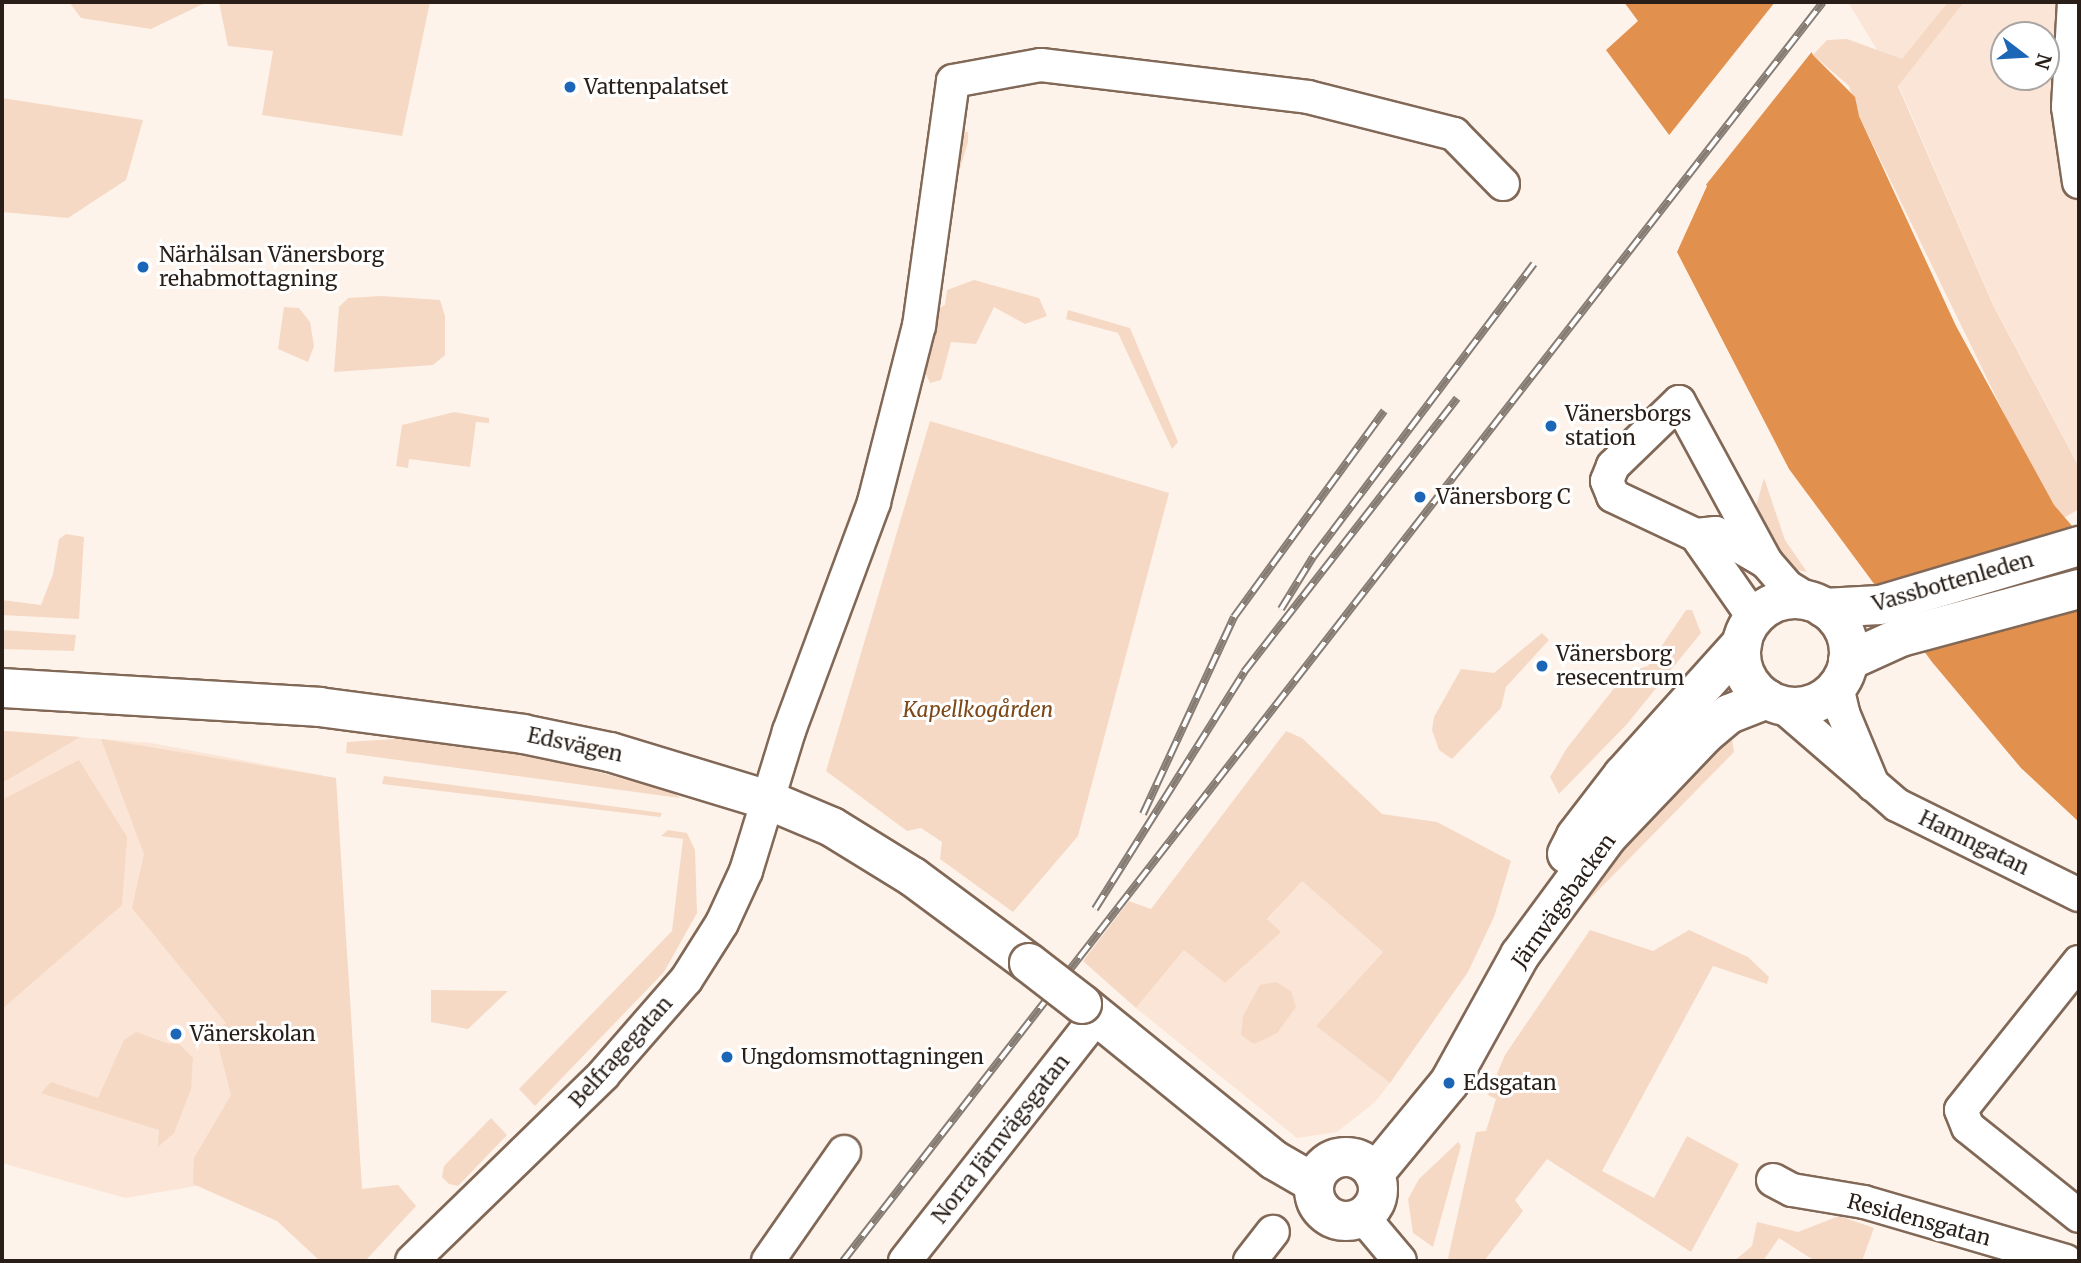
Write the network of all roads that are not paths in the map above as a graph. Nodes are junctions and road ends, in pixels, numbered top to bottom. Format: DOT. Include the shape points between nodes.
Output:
graph roads {
  1 [pos="2074,2"];
  2 [pos="2073,109"];
  3 [pos="2079,181"];
  4 [pos="1503,184"];
  5 [pos="1696,535"];
  6 [pos="2079,546"];
  7 [pos="1766,562"];
  8 [pos="2079,589"];
  9 [pos="1819,606"];
  10 [pos="1748,631"];
  11 [pos="1842,674"];
  12 [pos="2,688"];
  13 [pos="1774,702"];
  14 [pos="1873,786"];
  15 [pos="768,800"];
  16 [pos="2079,895"];
  17 [pos="1520,955"];
  18 [pos="2079,962"];
  19 [pos="1089,1011"];
  20 [pos="844,1152"];
  21 [pos="1374,1174"];
  22 [pos="1773,1180"];
  23 [pos="1314,1183"];
  24 [pos="2079,1216"];
  25 [pos="1363,1217"];
  26 [pos="1273,1232"];
  27 [pos="412,1261"];
  28 [pos="768,1261"];
  29 [pos="905,1261"];
  30 [pos="1250,1261"];
  31 [pos="1401,1261"];
  32 [pos="2066,1261"];
  1 -- 2 [label="street"];
  2 -- 3 [label="street"];
  4 -- 15 [label="street, Belfragegatan" via="1454,134 1308,97 1041,65 953,81 919,327 874,502"];
  5 -- 7 [label="street" via="1716,533"];
  5 -- 7 [label="street" via="1636,510 1614,496 1608,481 1613,466 1679,402"];
  5 -- 10 [label="street"];
  6 -- 9 [label="main road, Vassbottenleden" via="1880,605"];
  7 -- 9 [label="street" via="1788,587"];
  8 -- 11 [label="main road, Vassbottenleden" via="1901,637"];
  9 -- 10 [label="main road" via="1781,601"];
  9 -- 11 [label="main road" via="1845,635"];
  10 -- 13 [label="main road" via="1745,675"];
  10 -- 17 [label="main road" via="1576,836"];
  11 -- 13 [label="main road" via="1812,704"];
  11 -- 14 [label="street" via="1843,713 1866,759"];
  12 -- 15 [label="main road, Edsvägen" via="319,707 523,734 610,752"];
  13 -- 14 [label="street, Hamngatan"];
  13 -- 17 [label="main road, Järnvägsbacken" via="1729,714 1704,735 1607,837"];
  14 -- 16 [label="street, Hamngatan" via="1927,821"];
  15 -- 19 [label="main road, Edsvägen, bridge" via="832,827 888,860"];
  15 -- 27 [label="street, Belfragegatan" via="722,923 686,980 603,1075"];
  17 -- 21 [label="main road, Järnvägsbacken" via="1461,1067"];
  18 -- 24 [label="street" via="1961,1110 1968,1127"];
  19 -- 23 [label="main road" via="1274,1160"];
  19 -- 29 [label="street, Norra Järnvägsgatan"];
  20 -- 28 [label="street"];
  21 -- 23 [label="main road" via="1356,1158 1341,1157 1321,1169"];
  21 -- 25 [label="main road" via="1377,1198"];
  22 -- 32 [label="street, Residensgatan" via="1793,1190 1864,1202"];
  23 -- 25 [label="main road" via="1317,1205 1327,1216 1341,1222"];
  25 -- 31 [label="street"];
  26 -- 30 [label="street"];
}
